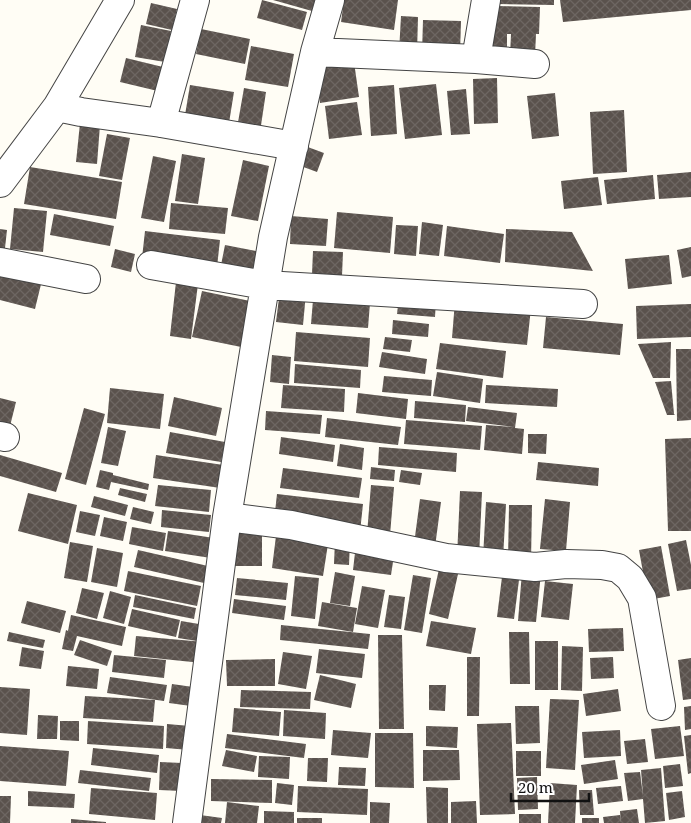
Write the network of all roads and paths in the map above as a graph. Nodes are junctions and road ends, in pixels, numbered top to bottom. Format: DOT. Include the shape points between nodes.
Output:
graph roads {
  1 [pos="120,0"];
  2 [pos="195,0"];
  3 [pos="330,0"];
  4 [pos="486,0"];
  5 [pos="315,52"];
  6 [pos="476,59"];
  7 [pos="535,64"];
  8 [pos="68,110"];
  9 [pos="161,124"];
  10 [pos="294,146"];
  11 [pos="0,183"];
  12 [pos="0,262"];
  13 [pos="151,265"];
  14 [pos="86,279"];
  15 [pos="265,285"];
  16 [pos="583,304"];
  17 [pos="227,516"];
  18 [pos="661,706"];
  19 [pos="187,823"];
  1 -- 8 [label="street"];
  2 -- 9 [label="street"];
  3 -- 5 [label="street"];
  4 -- 6 [label="street"];
  5 -- 6 [label="street"];
  5 -- 10 [label="street"];
  6 -- 7 [label="street"];
  8 -- 9 [label="street"];
  8 -- 11 [label="street"];
  9 -- 10 [label="street"];
  10 -- 15 [label="street"];
  12 -- 14 [label="street"];
  13 -- 15 [label="street"];
  15 -- 16 [label="street"];
  15 -- 17 [label="street"];
  17 -- 18 [label="street" via="291,525 446,558 534,567 566,564 618,568 630,578 642,598"];
  17 -- 19 [label="street"];
}
